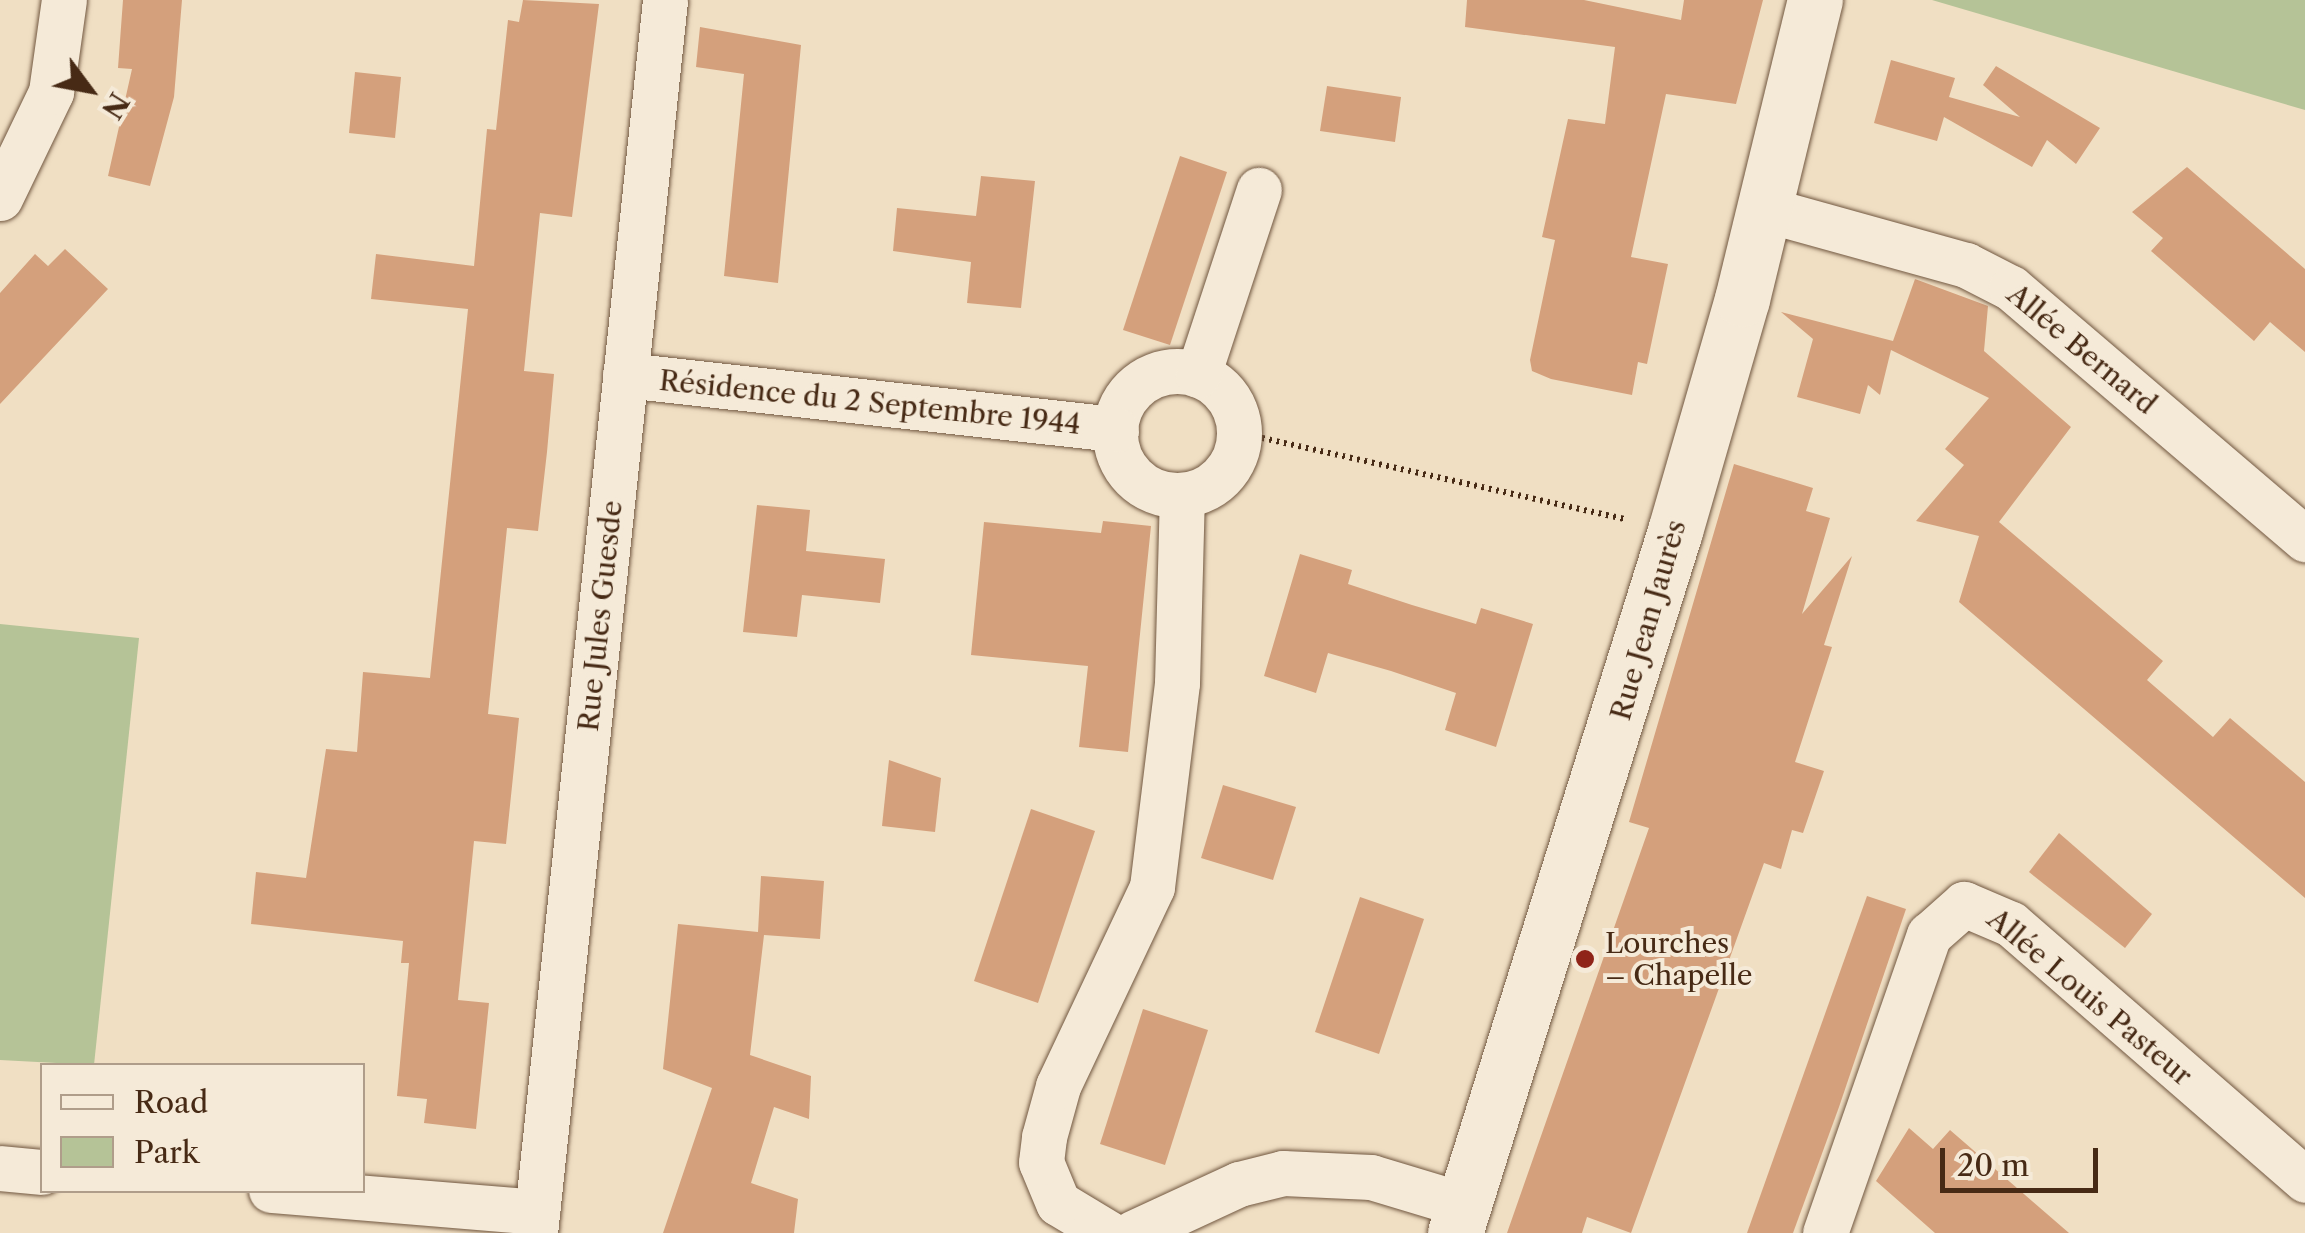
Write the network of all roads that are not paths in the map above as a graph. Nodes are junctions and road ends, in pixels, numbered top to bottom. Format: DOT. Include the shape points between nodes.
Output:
graph roads {
  1 [pos="64,0"];
  2 [pos="665,0"];
  3 [pos="1816,0"];
  4 [pos="1259,190"];
  5 [pos="0,198"];
  6 [pos="1764,209"];
  7 [pos="625,375"];
  8 [pos="1198,375"];
  9 [pos="1116,429"];
  10 [pos="1182,495"];
  11 [pos="2305,539"];
  12 [pos="0,1168"];
  13 [pos="40,1172"];
  14 [pos="2305,1180"];
  15 [pos="294,1193"];
  16 [pos="1459,1219"];
  17 [pos="536,1223"];
  18 [pos="1108,1233"];
  19 [pos="1133,1233"];
  20 [pos="1825,1233"];
  1 -- 5 [label="street" via="51,92"];
  2 -- 7 [label="street, Rue Jules Guesde"];
  3 -- 6 [label="street, Rue Jean Jaurès"];
  4 -- 8 [label="street"];
  6 -- 11 [label="street, Allée Bernard" via="1966,265 2011,288"];
  6 -- 16 [label="street, Rue Jean Jaurès" via="1675,530"];
  7 -- 9 [label="street, Résidence du 2 Septembre 1944"];
  7 -- 17 [label="street, Rue Jules Guesde"];
  8 -- 9 [label="street" via="1174,371 1149,378 1129,394"];
  8 -- 10 [label="street" via="1231,402 1240,433 1223,475"];
  9 -- 10 [label="street" via="1130,473 1148,488"];
  10 -- 18 [label="street" via="1178,684 1152,887 1058,1086 1041,1162 1058,1203 1074,1219"];
  12 -- 13 [label="street"];
  14 -- 20 [label="street, Allée Louis Pasteur" via="2011,924 1964,904 1929,935"];
  15 -- 17 [label="street"];
  16 -- 19 [label="street" via="1371,1178 1283,1173 1239,1184"];
}
